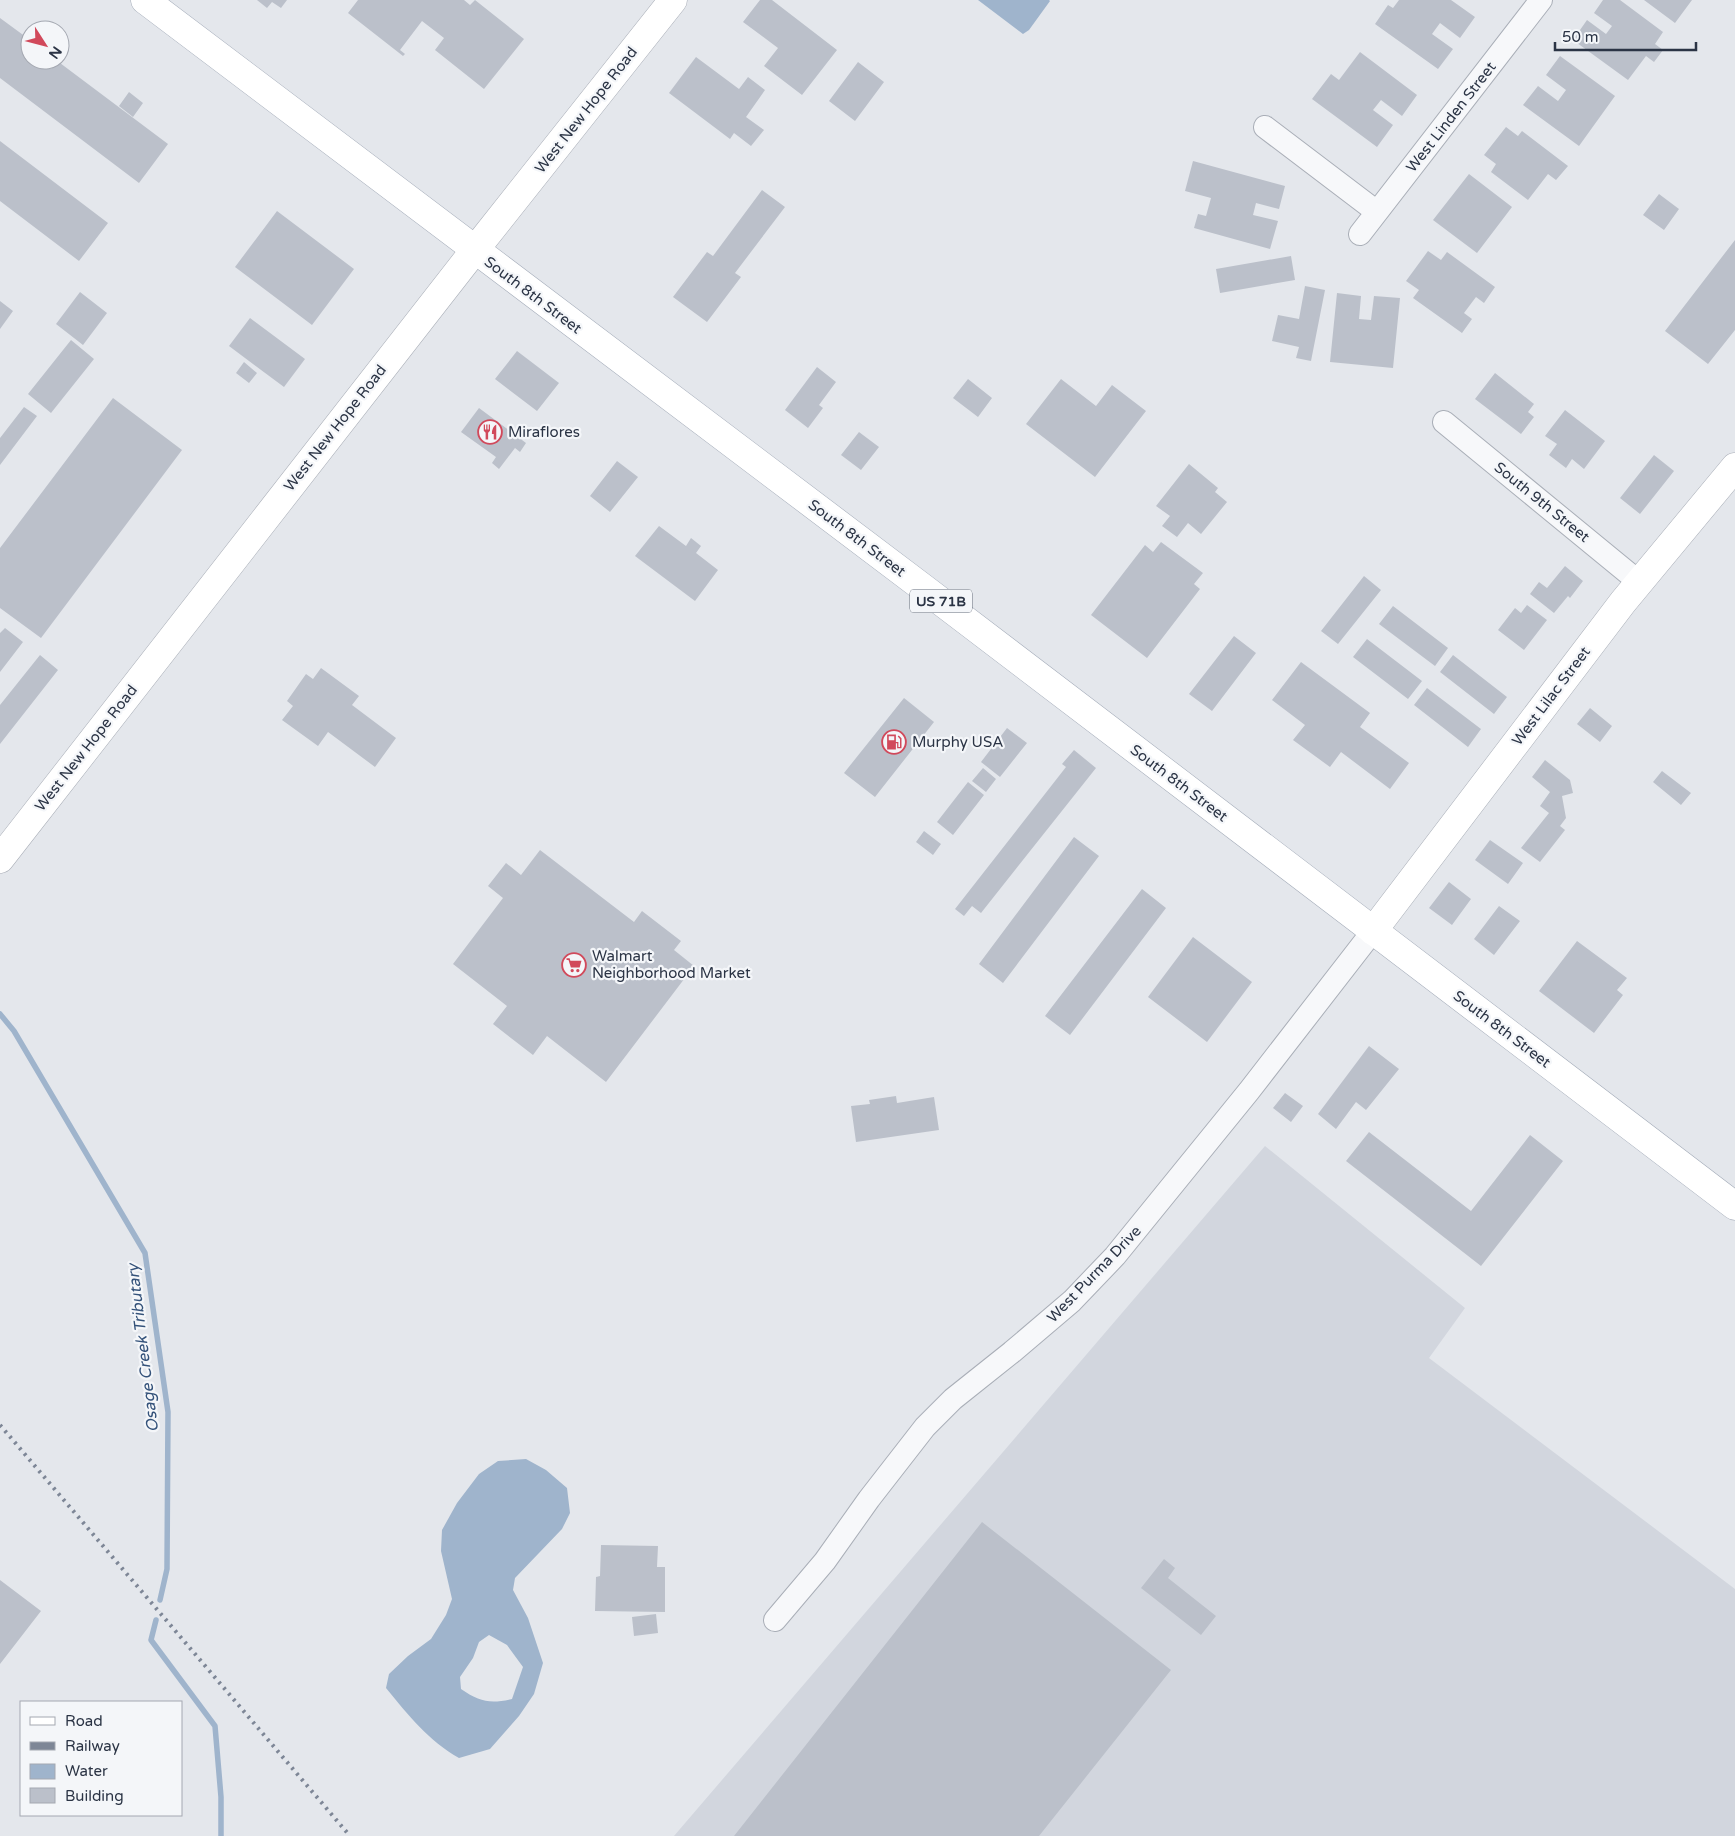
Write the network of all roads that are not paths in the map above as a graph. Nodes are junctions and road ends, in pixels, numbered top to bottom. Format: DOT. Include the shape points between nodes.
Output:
graph roads {
  1 [pos="145,0"];
  2 [pos="674,0"];
  3 [pos="1541,0"];
  4 [pos="1265,127"];
  5 [pos="1377,212"];
  6 [pos="1360,234"];
  7 [pos="474,250"];
  8 [pos="1444,422"];
  9 [pos="1730,483"];
  10 [pos="1639,582"];
  11 [pos="0,859"];
  12 [pos="1373,931"];
  13 [pos="1735,1206"];
  14 [pos="775,1620"];
  1 -- 7 [label="main road, South 8th Street / US 71B"];
  2 -- 7 [label="main road, West New Hope Road"];
  3 -- 5 [label="street, West Linden Street"];
  4 -- 5 [label="street"];
  5 -- 6 [label="street, West Linden Street"];
  7 -- 11 [label="main road, West New Hope Road"];
  7 -- 12 [label="main road, South 8th Street / US 71B"];
  8 -- 10 [label="street, South 9th Street"];
  9 -- 10 [label="main road, West Lilac Street"];
  10 -- 12 [label="main road, West Lilac Street"];
  12 -- 13 [label="main road, South 8th Street / US 71B"];
  12 -- 14 [label="street, West Purma Drive" via="1115,1256 1072,1301 953,1399 925,1427 825,1561"];
}
